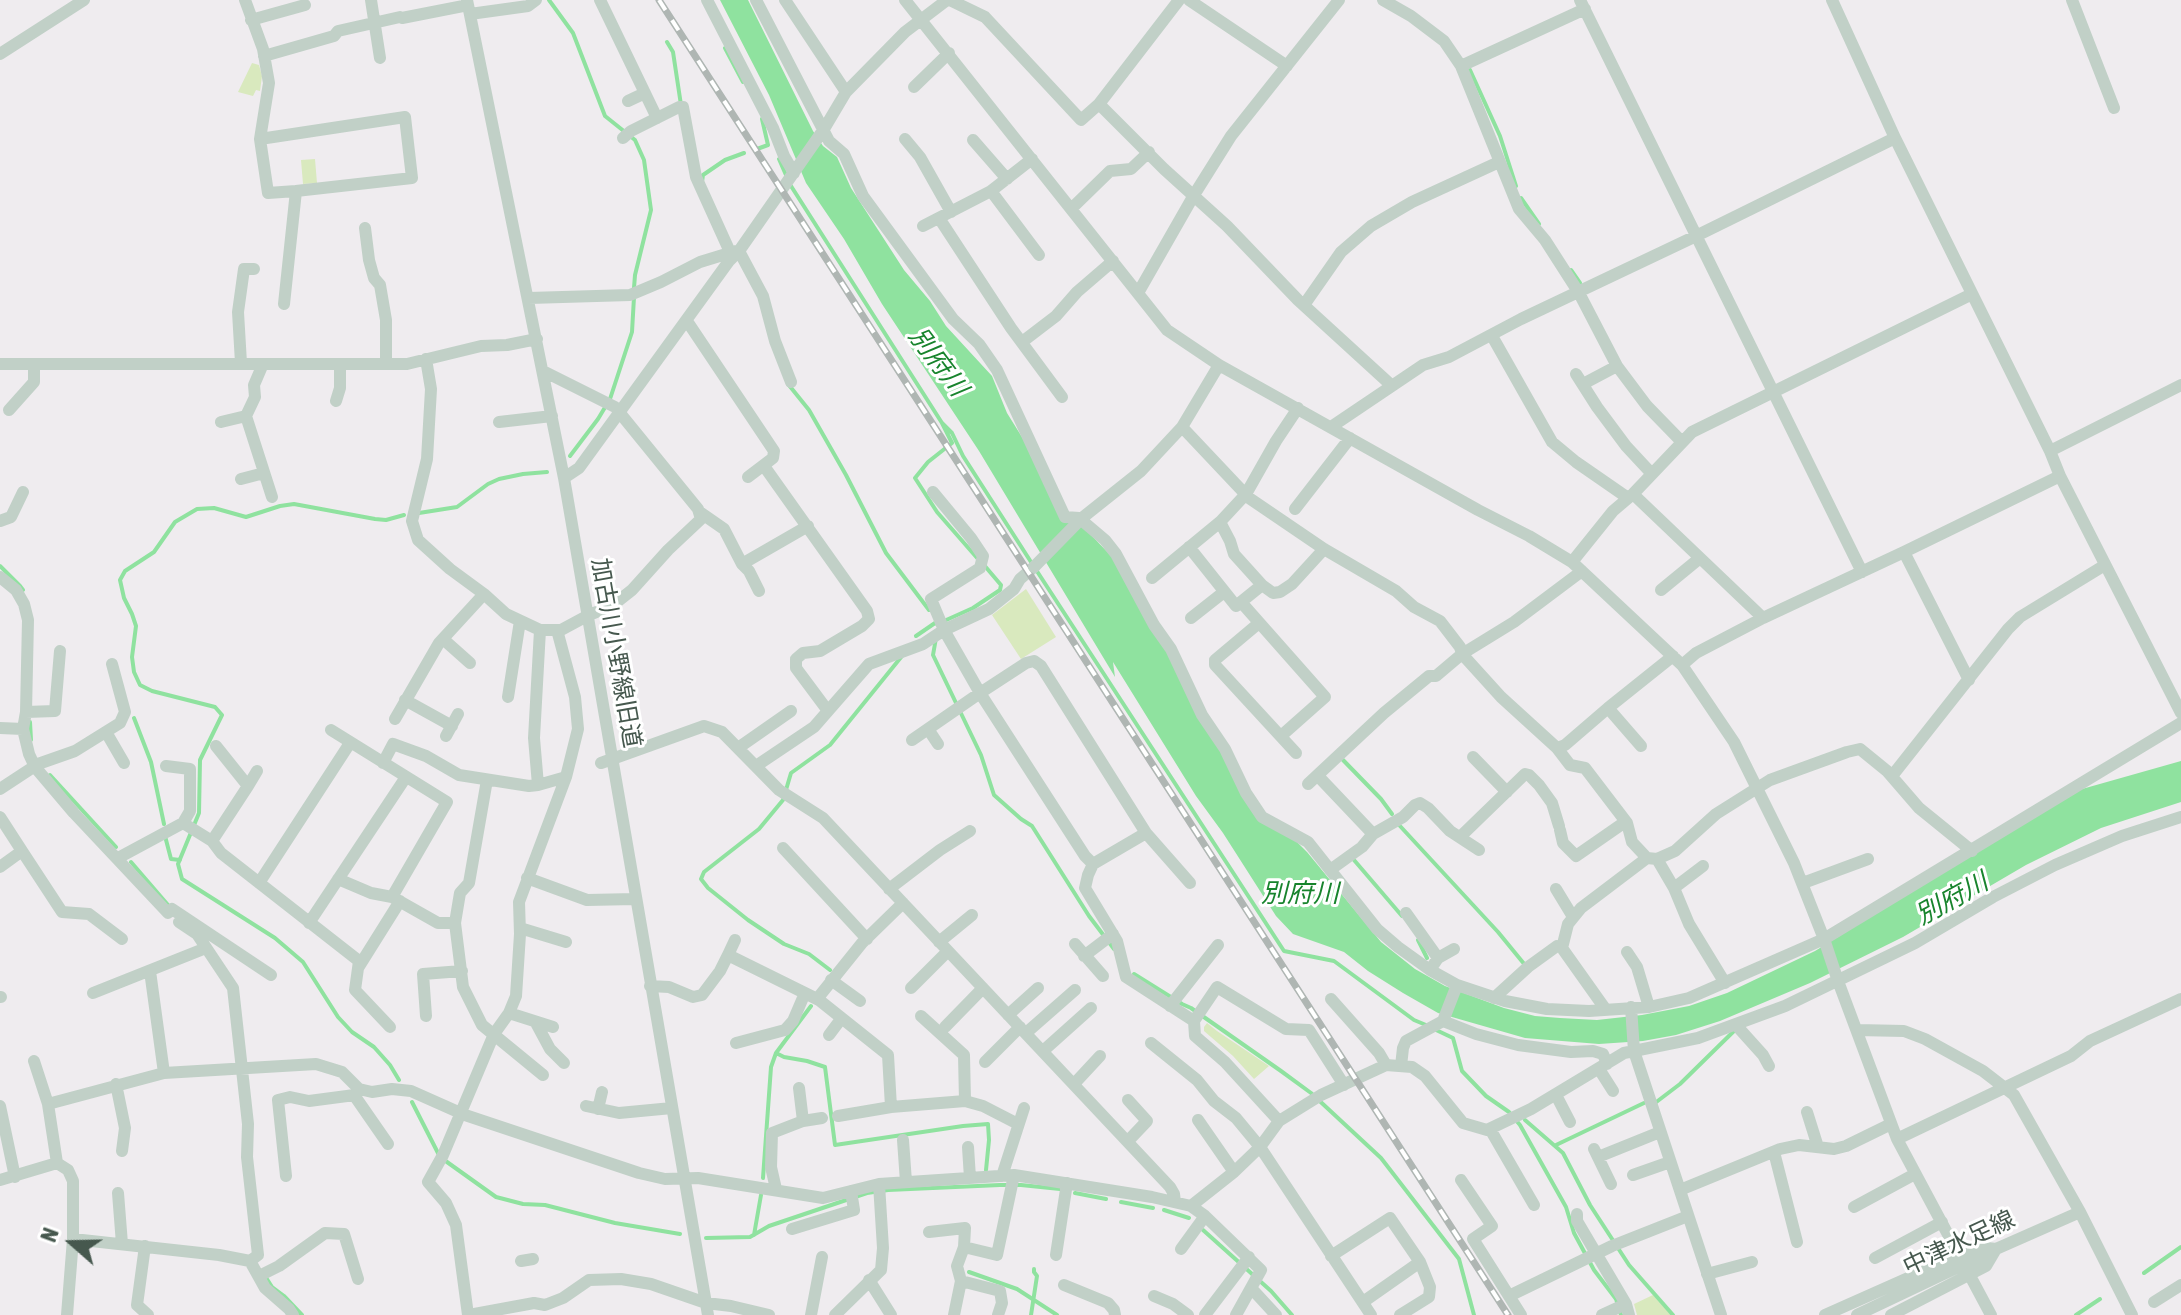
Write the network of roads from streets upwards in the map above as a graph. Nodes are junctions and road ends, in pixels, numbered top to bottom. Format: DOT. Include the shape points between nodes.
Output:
graph roads {
  1 [pos="84,0"];
  2 [pos="245,0"];
  3 [pos="371,0"];
  4 [pos="536,0"];
  5 [pos="600,0"];
  6 [pos="707,0"];
  7 [pos="756,0"];
  8 [pos="785,0"];
  9 [pos="905,0"];
  10 [pos="949,0"];
  11 [pos="1179,0"];
  12 [pos="1189,0"];
  13 [pos="1339,0"];
  14 [pos="1383,0"];
  15 [pos="1832,0"];
  16 [pos="2072,0"];
  17 [pos="1583,5"];
  18 [pos="306,6"];
  19 [pos="468,7"];
  20 [pos="251,20"];
  21 [pos="923,20"];
  22 [pos="376,22"];
  23 [pos="949,53"];
  24 [pos="0,54"];
  25 [pos="264,56"];
  26 [pos="380,58"];
  27 [pos="1287,66"];
  28 [pos="1461,66"];
  29 [pos="914,87"];
  30 [pos="846,92"];
  31 [pos="645,93"];
  32 [pos="628,101"];
  33 [pos="1099,104"];
  34 [pos="2114,108"];
  35 [pos="657,118"];
  36 [pos="824,129"];
  37 [pos="623,138"];
  38 [pos="1895,138"];
  39 [pos="260,139"];
  40 [pos="905,139"];
  41 [pos="973,140"];
  42 [pos="1149,152"];
  43 [pos="1032,159"];
  44 [pos="1499,162"];
  45 [pos="794,173"];
  46 [pos="1007,179"];
  47 [pos="296,191"];
  48 [pos="991,191"];
  49 [pos="1194,195"];
  50 [pos="1071,209"];
  51 [pos="945,215"];
  52 [pos="923,226"];
  53 [pos="365,228"];
  54 [pos="1696,236"];
  55 [pos="734,254"];
  56 [pos="1039,255"];
  57 [pos="1113,261"];
  58 [pos="254,269"];
  59 [pos="1138,293"];
  60 [pos="1579,293"];
  61 [pos="1972,294"];
  62 [pos="529,298"];
  63 [pos="284,304"];
  64 [pos="1304,305"];
  65 [pos="687,321"];
  66 [pos="1492,336"];
  67 [pos="537,339"];
  68 [pos="1022,342"];
  69 [pos="426,359"];
  70 [pos="241,363"];
  71 [pos="0,364"];
  72 [pos="263,364"];
  73 [pos="340,364"];
  74 [pos="386,364"];
  75 [pos="34,365"];
  76 [pos="1219,365"];
  77 [pos="1617,366"];
  78 [pos="543,371"];
  79 [pos="791,382"];
  80 [pos="1391,385"];
  81 [pos="2181,385"];
  82 [pos="1772,392"];
  83 [pos="1062,397"];
  84 [pos="336,401"];
  85 [pos="10,402"];
  86 [pos="1298,408"];
  87 [pos="618,409"];
  88 [pos="246,416"];
  89 [pos="552,416"];
  90 [pos="221,422"];
  91 [pos="499,422"];
  92 [pos="1182,427"];
  93 [pos="1331,427"];
  94 [pos="1350,438"];
  95 [pos="1682,442"];
  96 [pos="2050,451"];
  97 [pos="764,466"];
  98 [pos="264,473"];
  99 [pos="1652,474"];
  100 [pos="2060,476"];
  101 [pos="748,477"];
  102 [pos="564,478"];
  103 [pos="241,479"];
  104 [pos="23,492"];
  105 [pos="933,492"];
  106 [pos="1246,494"];
  107 [pos="1306,496"];
  108 [pos="1630,496"];
  109 [pos="272,497"];
  110 [pos="1317,504"];
  111 [pos="1295,509"];
  112 [pos="701,513"];
  113 [pos="0,521"];
  114 [pos="1220,522"];
  115 [pos="808,526"];
  116 [pos="1189,547"];
  117 [pos="1324,549"];
  118 [pos="1904,552"];
  119 [pos="1700,558"];
  120 [pos="1572,562"];
  121 [pos="742,564"];
  122 [pos="2105,565"];
  123 [pos="1582,571"];
  124 [pos="1862,572"];
  125 [pos="0,577"];
  126 [pos="1152,578"];
  127 [pos="1262,585"];
  128 [pos="1661,590"];
  129 [pos="759,591"];
  130 [pos="1224,592"];
  131 [pos="484,594"];
  132 [pos="1241,602"];
  133 [pos="587,616"];
  134 [pos="1191,618"];
  135 [pos="1763,618"];
  136 [pos="520,621"];
  137 [pos="1259,623"];
  138 [pos="540,630"];
  139 [pos="557,630"];
  140 [pos="943,630"];
  141 [pos="443,639"];
  142 [pos="60,651"];
  143 [pos="1462,654"];
  144 [pos="1677,660"];
  145 [pos="470,663"];
  146 [pos="112,664"];
  147 [pos="58,674"];
  148 [pos="73,675"];
  149 [pos="1969,680"];
  150 [pos="980,693"];
  151 [pos="508,697"];
  152 [pos="405,700"];
  153 [pos="1608,708"];
  154 [pos="791,711"];
  155 [pos="828,711"];
  156 [pos="26,712"];
  157 [pos="2181,713"];
  158 [pos="395,719"];
  159 [pos="2181,723"];
  160 [pos="452,725"];
  161 [pos="0,728"];
  162 [pos="23,729"];
  163 [pos="928,729"];
  164 [pos="331,730"];
  165 [pos="106,732"];
  166 [pos="1281,736"];
  167 [pos="912,740"];
  168 [pos="350,743"];
  169 [pos="938,744"];
  170 [pos="216,746"];
  171 [pos="1641,746"];
  172 [pos="738,748"];
  173 [pos="1557,748"];
  174 [pos="1296,753"];
  175 [pos="192,754"];
  176 [pos="1473,757"];
  177 [pos="606,761"];
  178 [pos="124,763"];
  179 [pos="383,763"];
  180 [pos="166,766"];
  181 [pos="756,766"];
  182 [pos="35,767"];
  183 [pos="190,769"];
  184 [pos="257,771"];
  185 [pos="1892,776"];
  186 [pos="406,777"];
  187 [pos="566,777"];
  188 [pos="487,780"];
  189 [pos="538,785"];
  190 [pos="248,786"];
  191 [pos="0,789"];
  192 [pos="1758,789"];
  193 [pos="1507,792"];
  194 [pos="0,817"];
  195 [pos="2181,817"];
  196 [pos="1625,822"];
  197 [pos="190,827"];
  198 [pos="970,831"];
  199 [pos="1146,833"];
  200 [pos="1373,834"];
  201 [pos="1460,837"];
  202 [pos="212,841"];
  203 [pos="783,848"];
  204 [pos="1479,850"];
  205 [pos="22,851"];
  206 [pos="1972,851"];
  207 [pos="118,858"];
  208 [pos="1652,859"];
  209 [pos="1868,859"];
  210 [pos="1191,860"];
  211 [pos="1093,864"];
  212 [pos="1703,866"];
  213 [pos="0,867"];
  214 [pos="1178,870"];
  215 [pos="1330,870"];
  216 [pos="527,878"];
  217 [pos="338,879"];
  218 [pos="259,883"];
  219 [pos="1190,883"];
  220 [pos="1803,883"];
  221 [pos="1674,888"];
  222 [pos="889,889"];
  223 [pos="1556,889"];
  224 [pos="396,899"];
  225 [pos="635,899"];
  226 [pos="903,903"];
  227 [pos="166,911"];
  228 [pos="1406,913"];
  229 [pos="972,915"];
  230 [pos="1573,917"];
  231 [pos="152,919"];
  232 [pos="551,922"];
  233 [pos="309,923"];
  234 [pos="455,923"];
  235 [pos="520,928"];
  236 [pos="548,936"];
  237 [pos="1108,938"];
  238 [pos="122,939"];
  239 [pos="867,939"];
  240 [pos="1824,939"];
  241 [pos="735,940"];
  242 [pos="566,942"];
  243 [pos="1075,944"];
  244 [pos="1218,945"];
  245 [pos="944,946"];
  246 [pos="206,948"];
  247 [pos="1562,948"];
  248 [pos="1454,949"];
  249 [pos="1627,952"];
  250 [pos="728,955"];
  251 [pos="1084,956"];
  252 [pos="1438,958"];
  253 [pos="358,968"];
  254 [pos="1430,970"];
  255 [pos="150,971"];
  256 [pos="462,971"];
  257 [pos="271,975"];
  258 [pos="1103,976"];
  259 [pos="831,980"];
  260 [pos="1838,981"];
  261 [pos="1725,983"];
  262 [pos="1457,985"];
  263 [pos="650,986"];
  264 [pos="911,988"];
  265 [pos="983,988"];
  266 [pos="1038,988"];
  267 [pos="1075,990"];
  268 [pos="93,993"];
  269 [pos="811,996"];
  270 [pos="1494,998"];
  271 [pos="1331,999"];
  272 [pos="2181,999"];
  273 [pos="860,1001"];
  274 [pos="1175,1002"];
  275 [pos="1631,1007"];
  276 [pos="1649,1007"];
  277 [pos="1091,1008"];
  278 [pos="1606,1010"];
  279 [pos="509,1013"];
  280 [pos="1008,1015"];
  281 [pos="1198,1015"];
  282 [pos="426,1016"];
  283 [pos="921,1016"];
  284 [pos="841,1019"];
  285 [pos="1443,1021"];
  286 [pos="536,1023"];
  287 [pos="1736,1025"];
  288 [pos="390,1027"];
  289 [pos="553,1027"];
  290 [pos="945,1027"];
  291 [pos="1023,1030"];
  292 [pos="1857,1030"];
  293 [pos="494,1034"];
  294 [pos="829,1035"];
  295 [pos="736,1043"];
  296 [pos="1151,1043"];
  297 [pos="1043,1051"];
  298 [pos="1634,1051"];
  299 [pos="1165,1055"];
  300 [pos="1100,1056"];
  301 [pos="34,1061"];
  302 [pos="985,1062"];
  303 [pos="564,1063"];
  304 [pos="1386,1065"];
  305 [pos="1156,1066"];
  306 [pos="1401,1066"];
  307 [pos="1603,1066"];
  308 [pos="1769,1066"];
  309 [pos="241,1067"];
  310 [pos="164,1073"];
  311 [pos="543,1075"];
  312 [pos="116,1084"];
  313 [pos="1074,1084"];
  314 [pos="1344,1085"];
  315 [pos="799,1088"];
  316 [pos="2006,1088"];
  317 [pos="1613,1091"];
  318 [pos="357,1092"];
  319 [pos="602,1092"];
  320 [pos="1207,1093"];
  321 [pos="1556,1095"];
  322 [pos="1128,1100"];
  323 [pos="965,1101"];
  324 [pos="1197,1102"];
  325 [pos="48,1104"];
  326 [pos="0,1106"];
  327 [pos="891,1107"];
  328 [pos="672,1108"];
  329 [pos="1024,1108"];
  330 [pos="1807,1112"];
  331 [pos="460,1113"];
  332 [pos="838,1116"];
  333 [pos="822,1118"];
  334 [pos="1198,1120"];
  335 [pos="803,1121"];
  336 [pos="1279,1121"];
  337 [pos="1570,1122"];
  338 [pos="1018,1124"];
  339 [pos="1891,1124"];
  340 [pos="1490,1129"];
  341 [pos="1660,1132"];
  342 [pos="1897,1139"];
  343 [pos="903,1140"];
  344 [pos="1128,1141"];
  345 [pos="388,1144"];
  346 [pos="968,1147"];
  347 [pos="1260,1147"];
  348 [pos="1818,1147"];
  349 [pos="122,1151"];
  350 [pos="1774,1152"];
  351 [pos="298,1155"];
  352 [pos="284,1156"];
  353 [pos="1670,1162"];
  354 [pos="57,1163"];
  355 [pos="1234,1172"];
  356 [pos="1915,1174"];
  357 [pos="1633,1175"];
  358 [pos="286,1176"];
  359 [pos="1010,1176"];
  360 [pos="15,1177"];
  361 [pos="970,1178"];
  362 [pos="685,1179"];
  363 [pos="0,1180"];
  364 [pos="1461,1180"];
  365 [pos="906,1182"];
  366 [pos="1067,1183"];
  367 [pos="1611,1184"];
  368 [pos="879,1185"];
  369 [pos="765,1188"];
  370 [pos="1680,1190"];
  371 [pos="118,1193"];
  372 [pos="852,1197"];
  373 [pos="1175,1202"];
  374 [pos="1534,1205"];
  375 [pos="1191,1206"];
  376 [pos="1854,1207"];
  377 [pos="2080,1212"];
  378 [pos="1577,1214"];
  379 [pos="1688,1216"];
  380 [pos="1204,1218"];
  381 [pos="1942,1222"];
  382 [pos="792,1229"];
  383 [pos="929,1232"];
  384 [pos="73,1239"];
  385 [pos="1797,1242"];
  386 [pos="122,1244"];
  387 [pos="145,1246"];
  388 [pos="964,1247"];
  389 [pos="1053,1248"];
  390 [pos="1181,1249"];
  391 [pos="1996,1249"];
  392 [pos="1331,1256"];
  393 [pos="822,1257"];
  394 [pos="1249,1257"];
  395 [pos="1591,1258"];
  396 [pos="1875,1258"];
  397 [pos="367,1259"];
  398 [pos="250,1261"];
  399 [pos="1420,1262"];
  400 [pos="1752,1262"];
  401 [pos="353,1263"];
  402 [pos="1964,1265"];
  403 [pos="1707,1274"];
  404 [pos="259,1276"];
  405 [pos="358,1279"];
  406 [pos="869,1280"];
  407 [pos="961,1281"];
  408 [pos="2181,1285"];
  409 [pos="1252,1289"];
  410 [pos="1070,1293"];
  411 [pos="1154,1296"];
  412 [pos="1509,1296"];
  413 [pos="1363,1302"];
  414 [pos="2154,1302"];
  415 [pos="707,1309"];
  416 [pos="1619,1310"];
  417 [pos="1905,1312"];
  418 [pos="67,1315"];
  419 [pos="148,1315"];
  420 [pos="293,1315"];
  421 [pos="468,1315"];
  422 [pos="769,1315"];
  423 [pos="811,1315"];
  424 [pos="835,1315"];
  425 [pos="891,1315"];
  426 [pos="954,1315"];
  427 [pos="998,1315"];
  428 [pos="1115,1315"];
  429 [pos="1188,1315"];
  430 [pos="1205,1315"];
  431 [pos="1236,1315"];
  432 [pos="1276,1315"];
  433 [pos="1371,1315"];
  434 [pos="1400,1315"];
  435 [pos="1521,1315"];
  436 [pos="1721,1315"];
  437 [pos="1825,1315"];
  438 [pos="1857,1315"];
  439 [pos="1891,1315"];
  440 [pos="1991,1315"];
  441 [pos="2132,1315"];
  1 -- 24 [label="street"];
  2 -- 20 [label="street"];
  3 -- 22 [label="street"];
  4 -- 19 [label="street" via="528,6"];
  5 -- 31 [label="street"];
  6 -- 45 [label="street"];
  7 -- 36 [label="street"];
  8 -- 30 [label="street" via="795,27"];
  9 -- 21 [label="street"];
  10 -- 21 [label="street"];
  10 -- 33 [label="street" via="985,17 1081,120"];
  11 -- 33 [label="street"];
  12 -- 27 [label="street"];
  13 -- 27 [label="street"];
  14 -- 28 [label="street" via="1444,41"];
  15 -- 38 [label="street"];
  16 -- 34 [label="street"];
  17 -- 28 [label="street"];
  17 -- 54 [label="street"];
  18 -- 20 [label="street"];
  19 -- 22 [label="street"];
  19 -- 62 [label="street, 加古川小野線旧道"];
  20 -- 25 [label="street"];
  21 -- 23 [label="street"];
  21 -- 30 [label="street"];
  22 -- 25 [label="street"];
  22 -- 26 [label="street"];
  23 -- 29 [label="street"];
  23 -- 43 [label="street"];
  25 -- 39 [label="street" via="269,83"];
  27 -- 49 [label="street" via="1231,136"];
  28 -- 44 [label="street"];
  30 -- 36 [label="street"];
  31 -- 32 [label="street"];
  31 -- 35 [label="street"];
  33 -- 42 [label="street"];
  35 -- 37 [label="street"];
  35 -- 55 [label="street" via="683,107 696,177"];
  36 -- 45 [label="street"];
  36 -- 215 [label="street" via="888,231 997,370 1065,517 1079,518 1116,554 1262,817 1308,842"];
  38 -- 54 [label="street"];
  38 -- 61 [label="street"];
  39 -- 47 [label="street" via="268,193"];
  39 -- 47 [label="street" via="405,117 412,178"];
  40 -- 51 [label="street" via="920,157"];
  41 -- 46 [label="street"];
  42 -- 49 [label="street"];
  42 -- 50 [label="street" via="1131,169 1110,171"];
  43 -- 46 [label="street"];
  43 -- 50 [label="street"];
  44 -- 60 [label="street" via="1519,209"];
  44 -- 64 [label="street" via="1371,226 1341,252"];
  45 -- 55 [label="street"];
  46 -- 48 [label="street"];
  47 -- 63 [label="street"];
  48 -- 51 [label="street"];
  48 -- 56 [label="street" via="1021,243"];
  49 -- 59 [label="street"];
  49 -- 64 [label="street"];
  50 -- 57 [label="street"];
  51 -- 52 [label="street"];
  51 -- 68 [label="street" via="970,276"];
  53 -- 74 [label="street" via="386,320"];
  54 -- 60 [label="street"];
  54 -- 82 [label="street"];
  55 -- 62 [label="street" via="700,262 634,293"];
  55 -- 65 [label="street"];
  55 -- 79 [label="street" via="763,296"];
  57 -- 59 [label="street"];
  57 -- 68 [label="street" via="1077,292 1060,322"];
  58 -- 70 [label="street" via="244,269 238,312"];
  59 -- 76 [label="street" via="1167,330"];
  60 -- 66 [label="street"];
  60 -- 77 [label="street"];
  61 -- 82 [label="street"];
  61 -- 96 [label="street"];
  62 -- 67 [label="street, 加古川小野線旧道"];
  64 -- 80 [label="street"];
  65 -- 87 [label="street"];
  65 -- 97 [label="street" via="774,451"];
  66 -- 80 [label="street" via="1423,365"];
  66 -- 108 [label="street" via="1552,442"];
  67 -- 69 [label="street"];
  67 -- 78 [label="street, 加古川小野線旧道"];
  68 -- 83 [label="street" via="1045,385"];
  69 -- 74 [label="street"];
  69 -- 131 [label="street" via="431,389 427,459 412,521 418,540"];
  70 -- 72 [label="street"];
  70 -- 75 [label="street"];
  71 -- 75 [label="street"];
  72 -- 73 [label="street"];
  72 -- 88 [label="street"];
  73 -- 74 [label="street"];
  73 -- 84 [label="street"];
  75 -- 85 [label="street" via="34,382"];
  76 -- 86 [label="street"];
  76 -- 92 [label="street"];
  77 -- 95 [label="street"];
  77 -- 99 [label="street" via="1580,379"];
  78 -- 87 [label="street"];
  78 -- 89 [label="street, 加古川小野線旧道"];
  80 -- 93 [label="street"];
  81 -- 96 [label="street"];
  82 -- 95 [label="street"];
  82 -- 124 [label="street"];
  86 -- 93 [label="street"];
  86 -- 106 [label="street"];
  87 -- 102 [label="street" via="579,468"];
  87 -- 112 [label="street"];
  88 -- 90 [label="street"];
  88 -- 98 [label="street"];
  89 -- 91 [label="street"];
  89 -- 102 [label="street, 加古川小野線旧道"];
  92 -- 106 [label="street"];
  92 -- 140 [label="street, bridge" via="1014,589 989,609"];
  93 -- 94 [label="street"];
  94 -- 107 [label="street"];
  94 -- 120 [label="street"];
  95 -- 99 [label="street"];
  96 -- 100 [label="street"];
  97 -- 101 [label="street"];
  97 -- 115 [label="street"];
  98 -- 103 [label="street"];
  98 -- 109 [label="street"];
  99 -- 108 [label="street"];
  100 -- 118 [label="street"];
  100 -- 122 [label="street"];
  102 -- 133 [label="street, 加古川小野線旧道"];
  104 -- 113 [label="street" via="11,517"];
  105 -- 140 [label="street" via="946,502 983,556 980,568 931,599"];
  106 -- 114 [label="street"];
  106 -- 117 [label="street"];
  107 -- 110 [label="street"];
  107 -- 111 [label="street"];
  108 -- 119 [label="street"];
  108 -- 120 [label="street"];
  112 -- 121 [label="street" via="724,529"];
  112 -- 133 [label="street" via="701,519 632,590"];
  114 -- 116 [label="street"];
  114 -- 127 [label="street" via="1234,554"];
  115 -- 121 [label="street"];
  115 -- 155 [label="street" via="869,619 820,651 796,659 796,668"];
  116 -- 126 [label="street"];
  116 -- 130 [label="street"];
  117 -- 127 [label="street" via="1280,592"];
  117 -- 143 [label="street" via="1440,621"];
  118 -- 124 [label="street"];
  118 -- 149 [label="street"];
  119 -- 128 [label="street"];
  119 -- 135 [label="street"];
  120 -- 123 [label="street"];
  121 -- 129 [label="street"];
  122 -- 149 [label="street" via="2020,617"];
  122 -- 157 [label="street"];
  123 -- 143 [label="street"];
  123 -- 144 [label="street"];
  124 -- 135 [label="street"];
  125 -- 156 [label="street" via="16,590 28,620"];
  127 -- 132 [label="street"];
  130 -- 132 [label="street" via="1236,606"];
  130 -- 134 [label="street"];
  131 -- 136 [label="street"];
  131 -- 141 [label="street"];
  132 -- 137 [label="street"];
  133 -- 139 [label="street"];
  133 -- 177 [label="street, 加古川小野線旧道"];
  135 -- 144 [label="street"];
  136 -- 138 [label="street"];
  136 -- 151 [label="street"];
  137 -- 166 [label="street" via="1325,697"];
  137 -- 166 [label="street" via="1215,665 1247,692"];
  138 -- 139 [label="street"];
  138 -- 189 [label="street" via="534,738"];
  139 -- 187 [label="street" via="577,707 576,741"];
  140 -- 150 [label="street"];
  140 -- 155 [label="street" via="869,664"];
  141 -- 145 [label="street"];
  141 -- 152 [label="street"];
  142 -- 147 [label="street"];
  143 -- 173 [label="street"];
  143 -- 200 [label="street" via="1384,713 1313,780"];
  144 -- 153 [label="street"];
  144 -- 192 [label="street" via="1734,742"];
  146 -- 165 [label="street" via="109,682 125,712"];
  147 -- 148 [label="street"];
  147 -- 156 [label="street" via="55,711"];
  149 -- 185 [label="street"];
  150 -- 163 [label="street"];
  150 -- 199 [label="street" via="1026,663 1041,666"];
  150 -- 211 [label="street"];
  152 -- 158 [label="street"];
  152 -- 160 [label="street"];
  153 -- 171 [label="street"];
  153 -- 173 [label="street"];
  154 -- 172 [label="street"];
  155 -- 181 [label="street" via="814,727"];
  156 -- 162 [label="street"];
  159 -- 206 [label="street"];
  161 -- 162 [label="street"];
  162 -- 182 [label="street"];
  163 -- 167 [label="street"];
  163 -- 169 [label="street"];
  164 -- 168 [label="street"];
  165 -- 178 [label="street"];
  165 -- 182 [label="street"];
  166 -- 174 [label="street"];
  168 -- 179 [label="street"];
  168 -- 218 [label="street"];
  170 -- 190 [label="street"];
  172 -- 177 [label="street" via="722,732 704,726"];
  172 -- 181 [label="street"];
  173 -- 196 [label="street" via="1570,765 1585,768"];
  175 -- 183 [label="street"];
  176 -- 193 [label="street" via="1489,764"];
  177 -- 225 [label="street, 加古川小野線旧道"];
  179 -- 186 [label="street"];
  179 -- 188 [label="street" via="393,744 454,773"];
  180 -- 183 [label="street"];
  181 -- 222 [label="street" via="785,794 823,818"];
  182 -- 191 [label="street"];
  182 -- 207 [label="street"];
  183 -- 197 [label="street"];
  184 -- 190 [label="street"];
  185 -- 192 [label="street" via="1860,749"];
  185 -- 206 [label="street" via="1919,808"];
  186 -- 217 [label="street"];
  186 -- 224 [label="street" via="447,802"];
  187 -- 189 [label="street"];
  187 -- 216 [label="street"];
  188 -- 189 [label="street"];
  188 -- 234 [label="street" via="476,870 460,893"];
  190 -- 202 [label="street"];
  192 -- 208 [label="street" via="1716,814 1675,851"];
  192 -- 220 [label="street"];
  193 -- 196 [label="street" via="1529,775 1552,803 1563,843 1576,856"];
  193 -- 201 [label="street"];
  194 -- 205 [label="street"];
  195 -- 260 [label="street" via="2055,865"];
  196 -- 208 [label="street" via="1632,842"];
  197 -- 202 [label="street"];
  197 -- 207 [label="street"];
  198 -- 222 [label="street"];
  199 -- 211 [label="street"];
  199 -- 214 [label="street"];
  200 -- 201 [label="street" via="1420,803"];
  200 -- 215 [label="street"];
  201 -- 204 [label="street"];
  202 -- 218 [label="street" via="218,858"];
  203 -- 239 [label="street"];
  205 -- 213 [label="street"];
  205 -- 238 [label="street" via="58,894 62,912 89,914 104,933"];
  206 -- 240 [label="street"];
  207 -- 227 [label="street"];
  208 -- 221 [label="street"];
  208 -- 230 [label="street" via="1588,901"];
  209 -- 220 [label="street"];
  210 -- 214 [label="street"];
  211 -- 237 [label="street" via="1085,888"];
  212 -- 221 [label="street"];
  214 -- 219 [label="street"];
  215 -- 254 [label="street" via="1377,929"];
  216 -- 225 [label="street" via="587,900"];
  216 -- 235 [label="street" via="519,902"];
  217 -- 224 [label="street"];
  217 -- 233 [label="street"];
  218 -- 233 [label="street"];
  220 -- 240 [label="street"];
  221 -- 261 [label="street"];
  222 -- 226 [label="street"];
  223 -- 230 [label="street"];
  224 -- 234 [label="street" via="438,923"];
  224 -- 253 [label="street"];
  225 -- 263 [label="street, 加古川小野線旧道"];
  226 -- 239 [label="street"];
  226 -- 245 [label="street"];
  227 -- 231 [label="street"];
  227 -- 246 [label="street" via="197,934"];
  227 -- 257 [label="street" via="172,909"];
  228 -- 252 [label="street" via="1422,923"];
  229 -- 245 [label="street"];
  230 -- 247 [label="street"];
  232 -- 236 [label="street"];
  233 -- 253 [label="street" via="359,961"];
  234 -- 256 [label="street"];
  235 -- 236 [label="street"];
  235 -- 279 [label="street" via="516,996"];
  236 -- 242 [label="street"];
  237 -- 251 [label="street"];
  237 -- 274 [label="street" via="1126,977"];
  239 -- 259 [label="street"];
  240 -- 260 [label="street"];
  240 -- 261 [label="street"];
  241 -- 250 [label="street"];
  243 -- 251 [label="street"];
  244 -- 274 [label="street"];
  245 -- 264 [label="street"];
  245 -- 265 [label="street"];
  246 -- 255 [label="street"];
  246 -- 309 [label="street" via="233,988"];
  247 -- 270 [label="street" via="1557,946 1528,967"];
  247 -- 278 [label="street"];
  248 -- 252 [label="street"];
  249 -- 276 [label="street"];
  250 -- 263 [label="street" via="702,995"];
  250 -- 269 [label="street" via="795,981"];
  251 -- 258 [label="street"];
  252 -- 254 [label="street"];
  253 -- 288 [label="street" via="355,990"];
  254 -- 262 [label="street"];
  255 -- 268 [label="street"];
  255 -- 310 [label="street"];
  256 -- 282 [label="street" via="423,974"];
  256 -- 293 [label="street" via="463,987 482,1025"];
  259 -- 269 [label="street"];
  259 -- 273 [label="street"];
  260 -- 287 [label="street"];
  260 -- 292 [label="street"];
  261 -- 276 [label="street"];
  262 -- 270 [label="street"];
  262 -- 285 [label="street"];
  263 -- 328 [label="street, 加古川小野線旧道"];
  265 -- 280 [label="street"];
  265 -- 290 [label="street"];
  266 -- 280 [label="street"];
  267 -- 291 [label="street"];
  269 -- 284 [label="street"];
  269 -- 295 [label="street" via="785,1030"];
  270 -- 278 [label="street" via="1547,1009"];
  271 -- 304 [label="street" via="1346,1006"];
  272 -- 316 [label="street"];
  274 -- 281 [label="street"];
  275 -- 276 [label="street"];
  275 -- 278 [label="street"];
  275 -- 298 [label="street"];
  277 -- 297 [label="street"];
  279 -- 286 [label="street"];
  279 -- 293 [label="street"];
  280 -- 291 [label="street"];
  281 -- 314 [label="street" via="1217,987 1286,1029 1309,1030"];
  281 -- 336 [label="street" via="1195,1036"];
  283 -- 323 [label="street" via="964,1055"];
  284 -- 294 [label="street"];
  284 -- 327 [label="street" via="888,1055"];
  285 -- 306 [label="street" via="1406,1041"];
  285 -- 307 [label="street" via="1518,1045 1593,1051 1603,1054"];
  286 -- 289 [label="street"];
  286 -- 303 [label="street"];
  287 -- 298 [label="street"];
  287 -- 308 [label="street"];
  291 -- 297 [label="street"];
  291 -- 302 [label="street"];
  292 -- 316 [label="street" via="1904,1031"];
  292 -- 339 [label="street"];
  293 -- 311 [label="street"];
  293 -- 331 [label="street"];
  296 -- 299 [label="street"];
  297 -- 313 [label="street"];
  298 -- 307 [label="street"];
  298 -- 341 [label="street"];
  299 -- 305 [label="street"];
  299 -- 320 [label="street"];
  300 -- 313 [label="street"];
  301 -- 325 [label="street"];
  304 -- 306 [label="street"];
  304 -- 314 [label="street"];
  306 -- 340 [label="street" via="1425,1076 1463,1123"];
  307 -- 317 [label="street"];
  307 -- 321 [label="street"];
  309 -- 310 [label="street"];
  309 -- 318 [label="street" via="316,1064 342,1072"];
  309 -- 398 [label="street" via="258,1255"];
  310 -- 312 [label="street"];
  312 -- 325 [label="street"];
  312 -- 349 [label="street" via="125,1128"];
  313 -- 344 [label="street"];
  314 -- 336 [label="street"];
  315 -- 335 [label="street"];
  316 -- 342 [label="street"];
  316 -- 377 [label="street"];
  318 -- 331 [label="street" via="411,1091"];
  318 -- 345 [label="street" via="370,1132"];
  318 -- 352 [label="street" via="309,1101 278,1100"];
  319 -- 328 [label="street" via="592,1107 619,1113"];
  320 -- 324 [label="street"];
  320 -- 347 [label="street"];
  321 -- 337 [label="street"];
  321 -- 340 [label="street"];
  322 -- 344 [label="street" via="1142,1106 1147,1121"];
  323 -- 327 [label="street"];
  323 -- 338 [label="street"];
  325 -- 354 [label="street"];
  326 -- 360 [label="street"];
  327 -- 332 [label="street"];
  328 -- 362 [label="street, 加古川小野線旧道"];
  329 -- 338 [label="street"];
  330 -- 348 [label="street"];
  331 -- 362 [label="street" via="639,1173"];
  331 -- 421 [label="street" via="428,1182 456,1225"];
  333 -- 335 [label="street"];
  334 -- 355 [label="street"];
  335 -- 369 [label="street" via="772,1133"];
  336 -- 347 [label="street"];
  338 -- 359 [label="street"];
  339 -- 342 [label="street"];
  339 -- 348 [label="street" via="1846,1146"];
  340 -- 374 [label="street" via="1518,1190"];
  341 -- 353 [label="street"];
  341 -- 367 [label="street" via="1596,1153"];
  342 -- 356 [label="street"];
  343 -- 365 [label="street"];
  344 -- 373 [label="street" via="1170,1187"];
  346 -- 361 [label="street"];
  347 -- 355 [label="street"];
  347 -- 392 [label="street"];
  348 -- 350 [label="street" via="1799,1145"];
  350 -- 370 [label="street"];
  350 -- 385 [label="street" via="1786,1222"];
  351 -- 352 [label="street"];
  352 -- 358 [label="street"];
  353 -- 357 [label="street"];
  353 -- 370 [label="street"];
  354 -- 360 [label="street"];
  354 -- 384 [label="street" via="73,1181"];
  355 -- 375 [label="street"];
  356 -- 376 [label="street"];
  356 -- 381 [label="street"];
  359 -- 361 [label="street"];
  359 -- 366 [label="street"];
  359 -- 388 [label="street" via="997,1255"];
  360 -- 363 [label="street"];
  361 -- 365 [label="street"];
  362 -- 369 [label="street"];
  362 -- 415 [label="street, 加古川小野線旧道"];
  364 -- 412 [label="street" via="1492,1226 1473,1239"];
  365 -- 368 [label="street"];
  366 -- 373 [label="street"];
  366 -- 389 [label="street"];
  368 -- 372 [label="street"];
  368 -- 406 [label="street" via="881,1270"];
  369 -- 372 [label="street"];
  370 -- 379 [label="street"];
  371 -- 386 [label="street"];
  372 -- 382 [label="street" via="854,1210 822,1226"];
  373 -- 375 [label="street"];
  375 -- 380 [label="street"];
  377 -- 391 [label="street, 中津水足線"];
  377 -- 441 [label="street"];
  378 -- 395 [label="street"];
  379 -- 395 [label="street"];
  379 -- 403 [label="street"];
  380 -- 390 [label="street"];
  380 -- 394 [label="street"];
  381 -- 396 [label="street"];
  381 -- 402 [label="street"];
  383 -- 388 [label="street" via="965,1228"];
  384 -- 386 [label="street"];
  384 -- 418 [label="street"];
  386 -- 387 [label="street"];
  387 -- 398 [label="street"];
  387 -- 419 [label="street" via="137,1305"];
  388 -- 407 [label="street" via="957,1266"];
  391 -- 402 [label="street" via="1978,1247"];
  391 -- 402 [label="street" via="1986,1266"];
  392 -- 399 [label="street" via="1390,1218"];
  392 -- 413 [label="street"];
  393 -- 423 [label="street"];
  394 -- 409 [label="street" via="1261,1270"];
  394 -- 430 [label="street"];
  395 -- 412 [label="street"];
  395 -- 416 [label="street"];
  397 -- 401 [label="street"];
  398 -- 404 [label="street"];
  399 -- 413 [label="street"];
  399 -- 434 [label="street" via="1429,1297"];
  400 -- 403 [label="street"];
  401 -- 404 [label="street" via="344,1234 325,1233"];
  401 -- 405 [label="street"];
  402 -- 417 [label="street"];
  402 -- 437 [label="street"];
  402 -- 438 [label="street, 中津水足線"];
  402 -- 440 [label="street"];
  403 -- 436 [label="street"];
  404 -- 420 [label="street"];
  406 -- 424 [label="street"];
  406 -- 425 [label="street"];
  407 -- 426 [label="street"];
  407 -- 427 [label="street" via="1000,1291"];
  408 -- 414 [label="street"];
  409 -- 431 [label="street"];
  409 -- 432 [label="street"];
  410 -- 428 [label="street" via="1108,1303"];
  411 -- 429 [label="street"];
  412 -- 435 [label="street"];
  413 -- 433 [label="street"];
  415 -- 421 [label="street" via="651,1284 621,1279 589,1280 545,1305"];
  415 -- 422 [label="street" via="731,1306"];
  417 -- 439 [label="street"];
}
